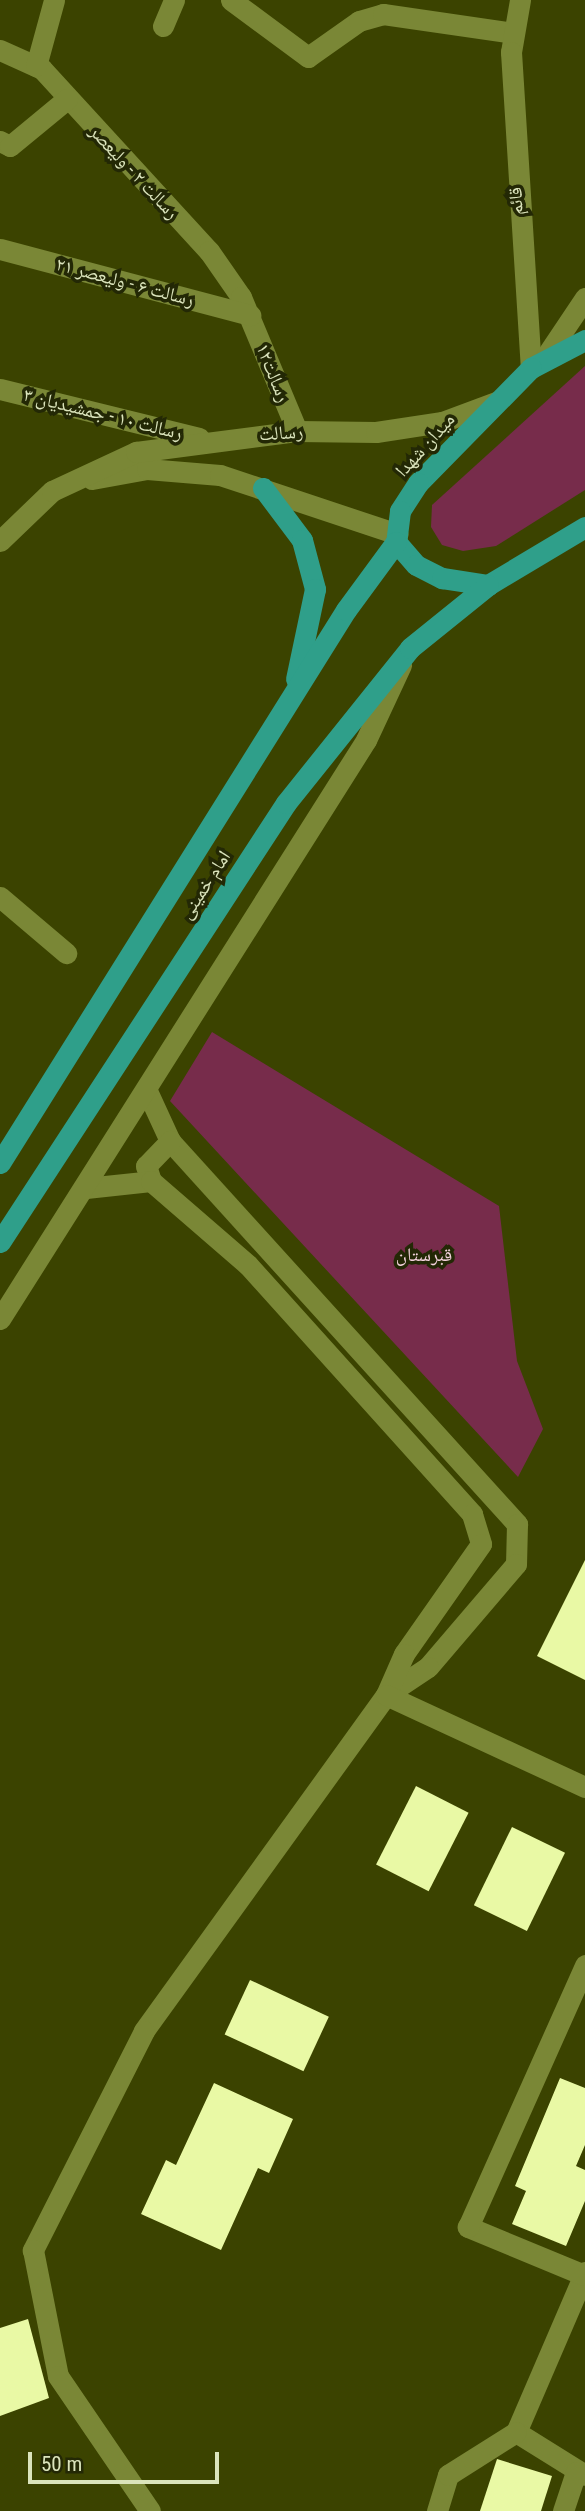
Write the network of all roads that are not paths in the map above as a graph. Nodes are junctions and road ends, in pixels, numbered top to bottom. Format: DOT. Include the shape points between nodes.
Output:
graph roads {
  1 [pos="54,0"];
  2 [pos="174,0"];
  3 [pos="520,0"];
  4 [pos="244,2"];
  5 [pos="163,26"];
  6 [pos="514,33"];
  7 [pos="0,50"];
  8 [pos="36,66"];
  9 [pos="67,99"];
  10 [pos="0,141"];
  11 [pos="0,249"];
  12 [pos="585,298"];
  13 [pos="250,314"];
  14 [pos="585,340"];
  15 [pos="538,362"];
  16 [pos="0,389"];
  17 [pos="496,402"];
  18 [pos="297,431"];
  19 [pos="207,440"];
  20 [pos="69,484"];
  21 [pos="263,488"];
  22 [pos="585,527"];
  23 [pos="4,532"];
  24 [pos="397,538"];
  25 [pos="488,586"];
  26 [pos="410,648"];
  27 [pos="293,693"];
  28 [pos="0,897"];
  29 [pos="66,953"];
  30 [pos="147,1091"];
  31 [pos="170,1141"];
  32 [pos="4,1151"];
  33 [pos="151,1181"];
  34 [pos="86,1188"];
  35 [pos="0,1242"];
  36 [pos="0,1319"];
  37 [pos="516,1543"];
  38 [pos="481,1544"];
  39 [pos="386,1695"];
  40 [pos="585,1787"];
  41 [pos="585,1965"];
  42 [pos="584,2274"];
  43 [pos="516,2432"];
  44 [pos="581,2474"];
  45 [pos="150,2511"];
  46 [pos="437,2511"];
  47 [pos="563,2511"];
  1 -- 8 [label="street"];
  2 -- 5 [label="street"];
  3 -- 6 [label="street, قائم"];
  4 -- 6 [label="street" via="308,57 359,21 383,14"];
  6 -- 15 [label="street, قائم" via="516,204"];
  7 -- 8 [label="street, رسالت ۲ - ولیعصر"];
  8 -- 9 [label="street, رسالت ۲ - ولیعصر"];
  9 -- 10 [label="street" via="10,146"];
  9 -- 13 [label="street, رسالت ۲ - ولیعصر" via="209,251"];
  11 -- 13 [label="street, رسالت ۶ - ولیعصر ۲۱"];
  12 -- 15 [label="street"];
  13 -- 18 [label="street, رسالت۱۲"];
  14 -- 15 [label="highway, میدان شهدا"];
  15 -- 17 [label="highway, میدان شهدا"];
  16 -- 19 [label="street, رسالت ۱۰ - جمشیدیان ۳"];
  17 -- 18 [label="street, رسالت" via="442,422 389,430"];
  17 -- 24 [label="highway, میدان شهدا" via="418,482 400,512"];
  18 -- 19 [label="street, رسالت"];
  19 -- 20 [label="street, رسالت" via="136,452"];
  20 -- 21 [label="street, رسالت" via="147,469 220,475"];
  20 -- 23 [label="street, رسالت"];
  21 -- 24 [label="street, رسالت"];
  21 -- 27 [label="highway" via="302,540 315,589"];
  22 -- 25 [label="highway"];
  24 -- 25 [label="highway" via="416,565"];
  24 -- 27 [label="highway, امام خمینی"];
  25 -- 26 [label="highway, امام خمینی"];
  26 -- 30 [label="street" via="366,740"];
  26 -- 35 [label="highway, امام خمینی" via="286,803"];
  27 -- 32 [label="highway, امام خمینی"];
  28 -- 29 [label="street"];
  30 -- 31 [label="street"];
  30 -- 34 [label="street"];
  31 -- 33 [label="street" via="146,1166"];
  31 -- 37 [label="street" via="517,1524"];
  33 -- 34 [label="street"];
  33 -- 38 [label="street" via="257,1275 472,1514"];
  34 -- 36 [label="street"];
  37 -- 38 [label="street"];
  37 -- 39 [label="street" via="516,1564 472,1616 428,1667"];
  38 -- 39 [label="street" via="404,1654"];
  39 -- 40 [label="street"];
  39 -- 45 [label="street" via="144,2031 33,2250 58,2376"];
  41 -- 42 [label="street" via="468,2227"];
  42 -- 43 [label="street"];
  43 -- 44 [label="street"];
  43 -- 46 [label="street" via="448,2475"];
  44 -- 47 [label="street"];
}
